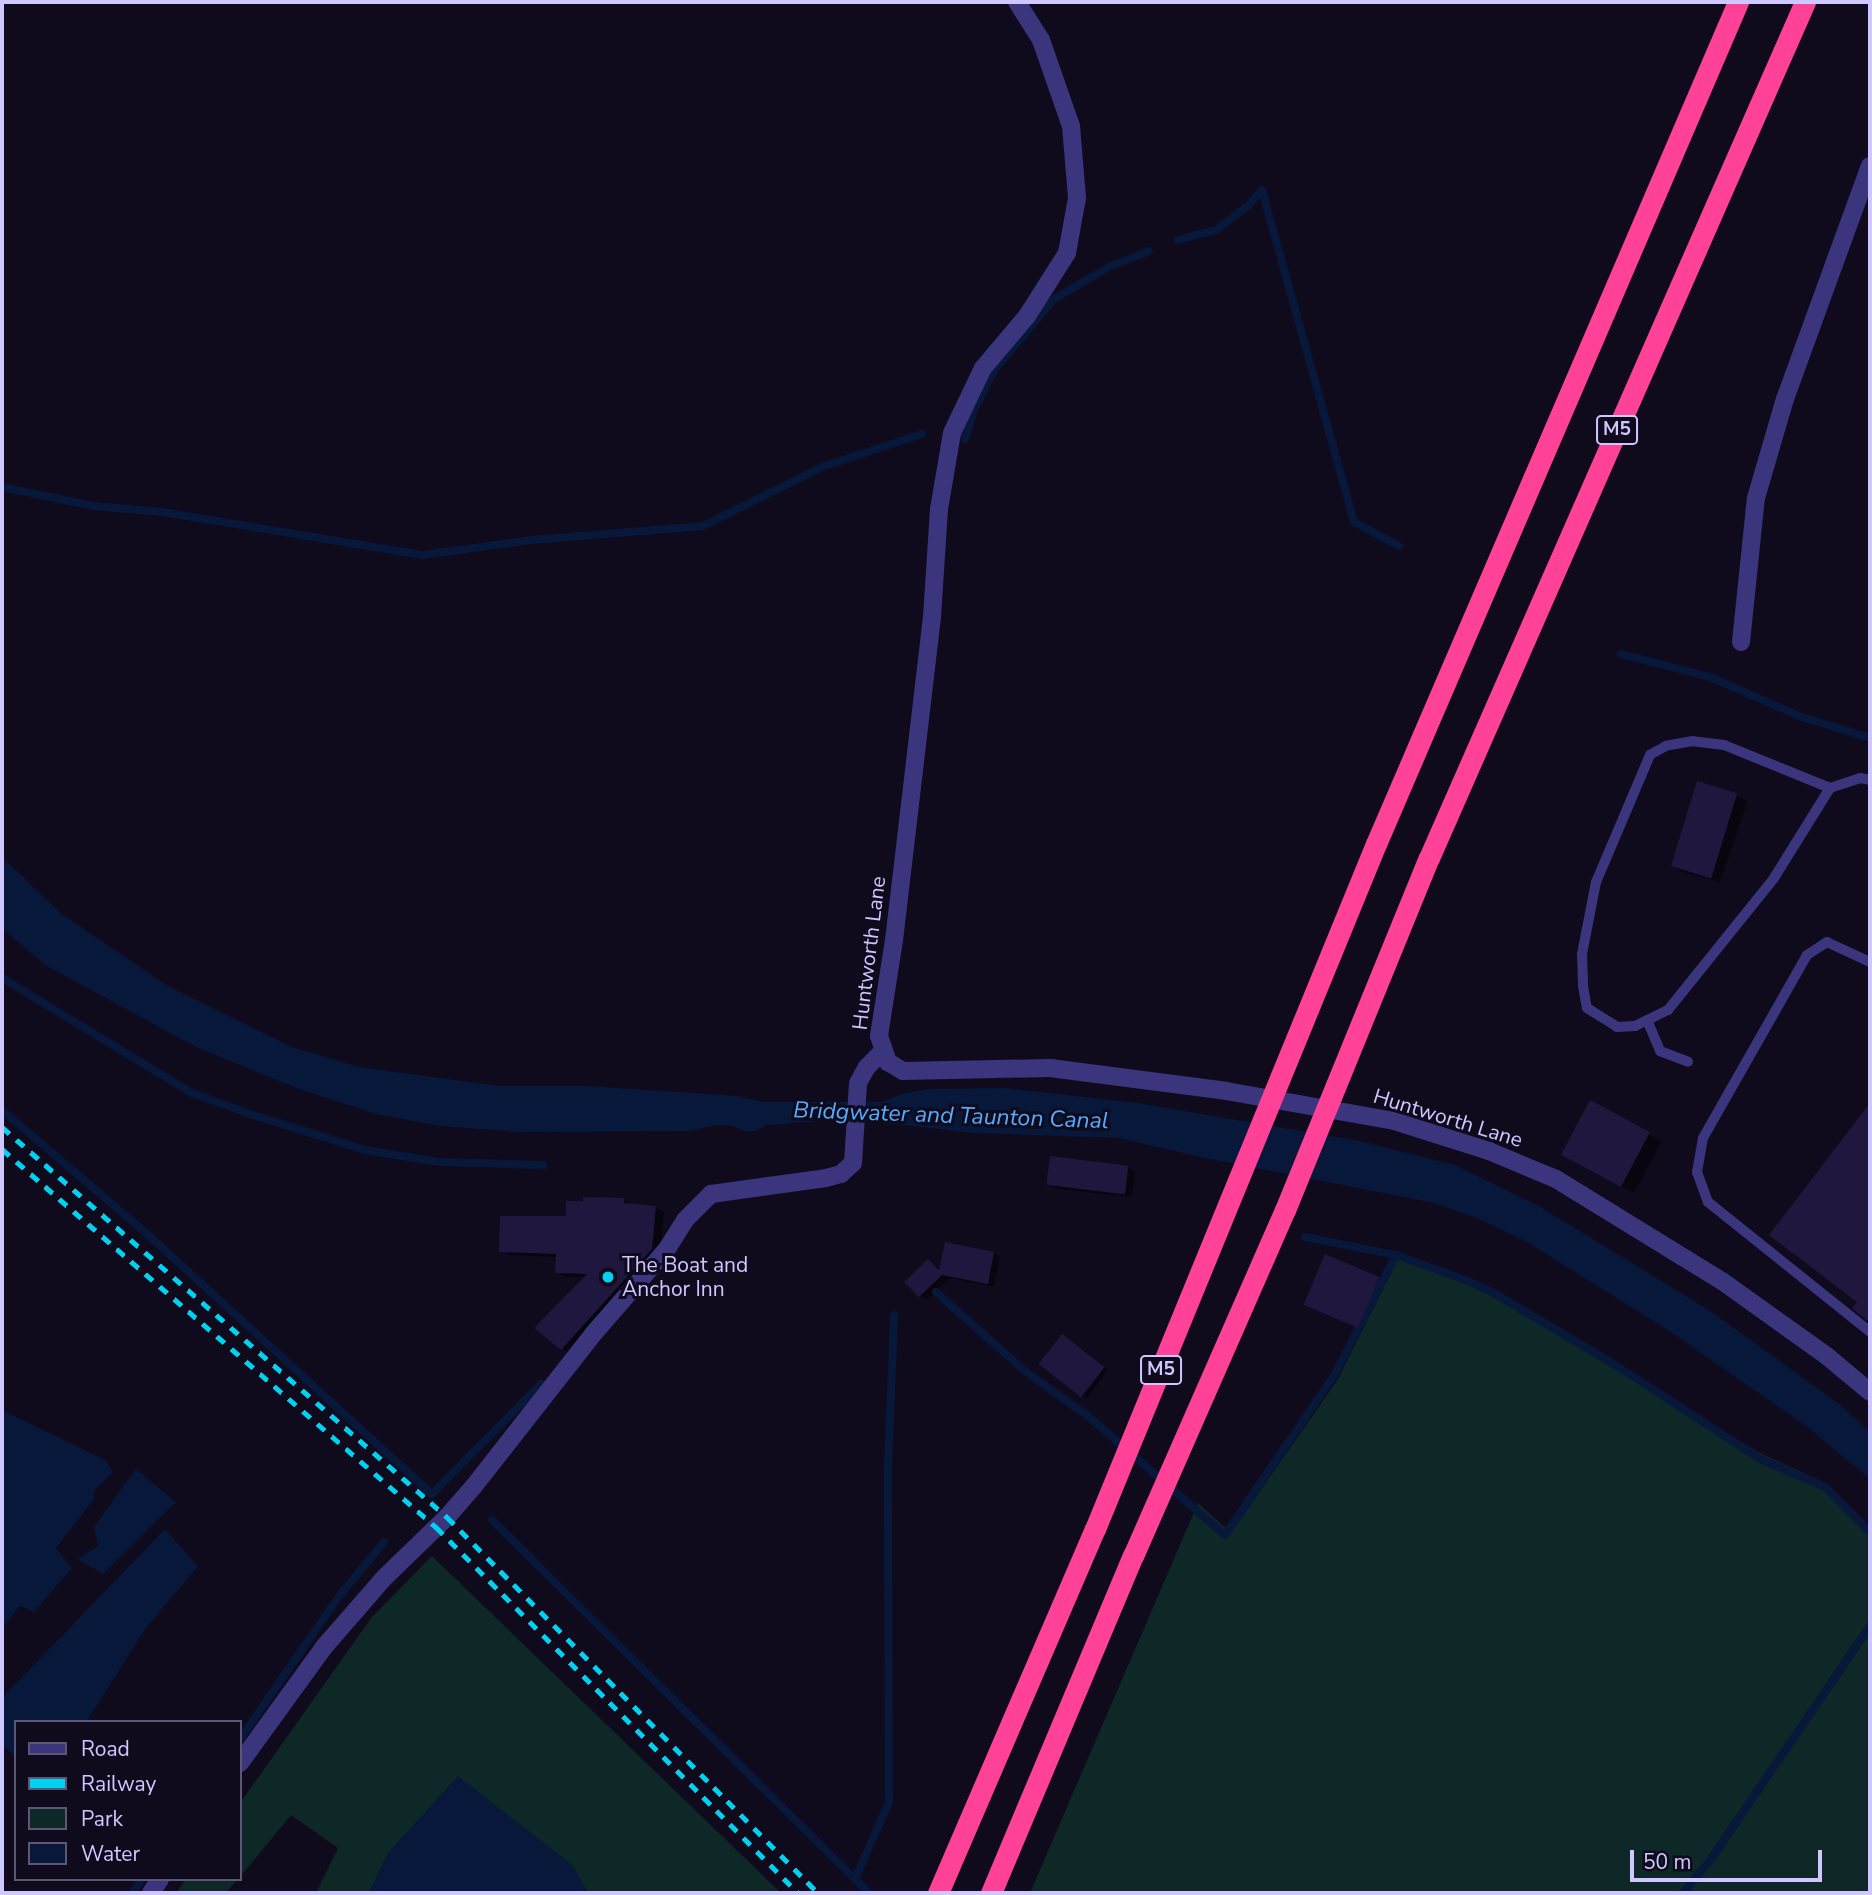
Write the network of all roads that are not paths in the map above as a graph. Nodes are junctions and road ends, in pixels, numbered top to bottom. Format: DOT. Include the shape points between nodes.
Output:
graph roads {
  1 [pos="1017,2"];
  2 [pos="1738,2"];
  3 [pos="1805,2"];
  4 [pos="1870,166"];
  5 [pos="1741,642"];
  6 [pos="1870,780"];
  7 [pos="1830,788"];
  8 [pos="1870,962"];
  9 [pos="1647,1020"];
  10 [pos="882,1052"];
  11 [pos="1688,1062"];
  12 [pos="1870,1332"];
  13 [pos="1870,1392"];
  14 [pos="242,1760"];
  15 [pos="938,1893"];
  16 [pos="991,1893"];
  1 -- 10 [label="street, Huntworth Lane" via="1041,40 1071,126 1077,198 1067,253 1027,316 983,368 952,433 939,509 932,617 879,1036"];
  2 -- 15 [label="highway, M5" via="1376,844 1122,1465"];
  3 -- 16 [label="highway, M5" via="1429,858 1285,1210"];
  4 -- 5 [label="street" via="1785,398 1756,498"];
  6 -- 7 [label="lane" via="1860,778"];
  7 -- 9 [label="lane" via="1774,877 1668,1010"];
  7 -- 9 [label="lane" via="1724,745 1693,741 1650,755 1595,882 1582,954 1587,1008 1617,1027"];
  8 -- 12 [label="lane" via="1827,942 1807,955 1703,1138 1697,1172 1708,1202"];
  9 -- 11 [label="lane" via="1660,1051"];
  10 -- 13 [label="street, Huntworth Lane" via="894,1068 903,1071 1050,1068 1226,1091 1395,1121 1489,1151 1556,1179 1723,1281"];
  10 -- 14 [label="street" via="859,1083 853,1163 841,1174 711,1194 685,1220 667,1249 594,1333 474,1486 324,1647"];
}
